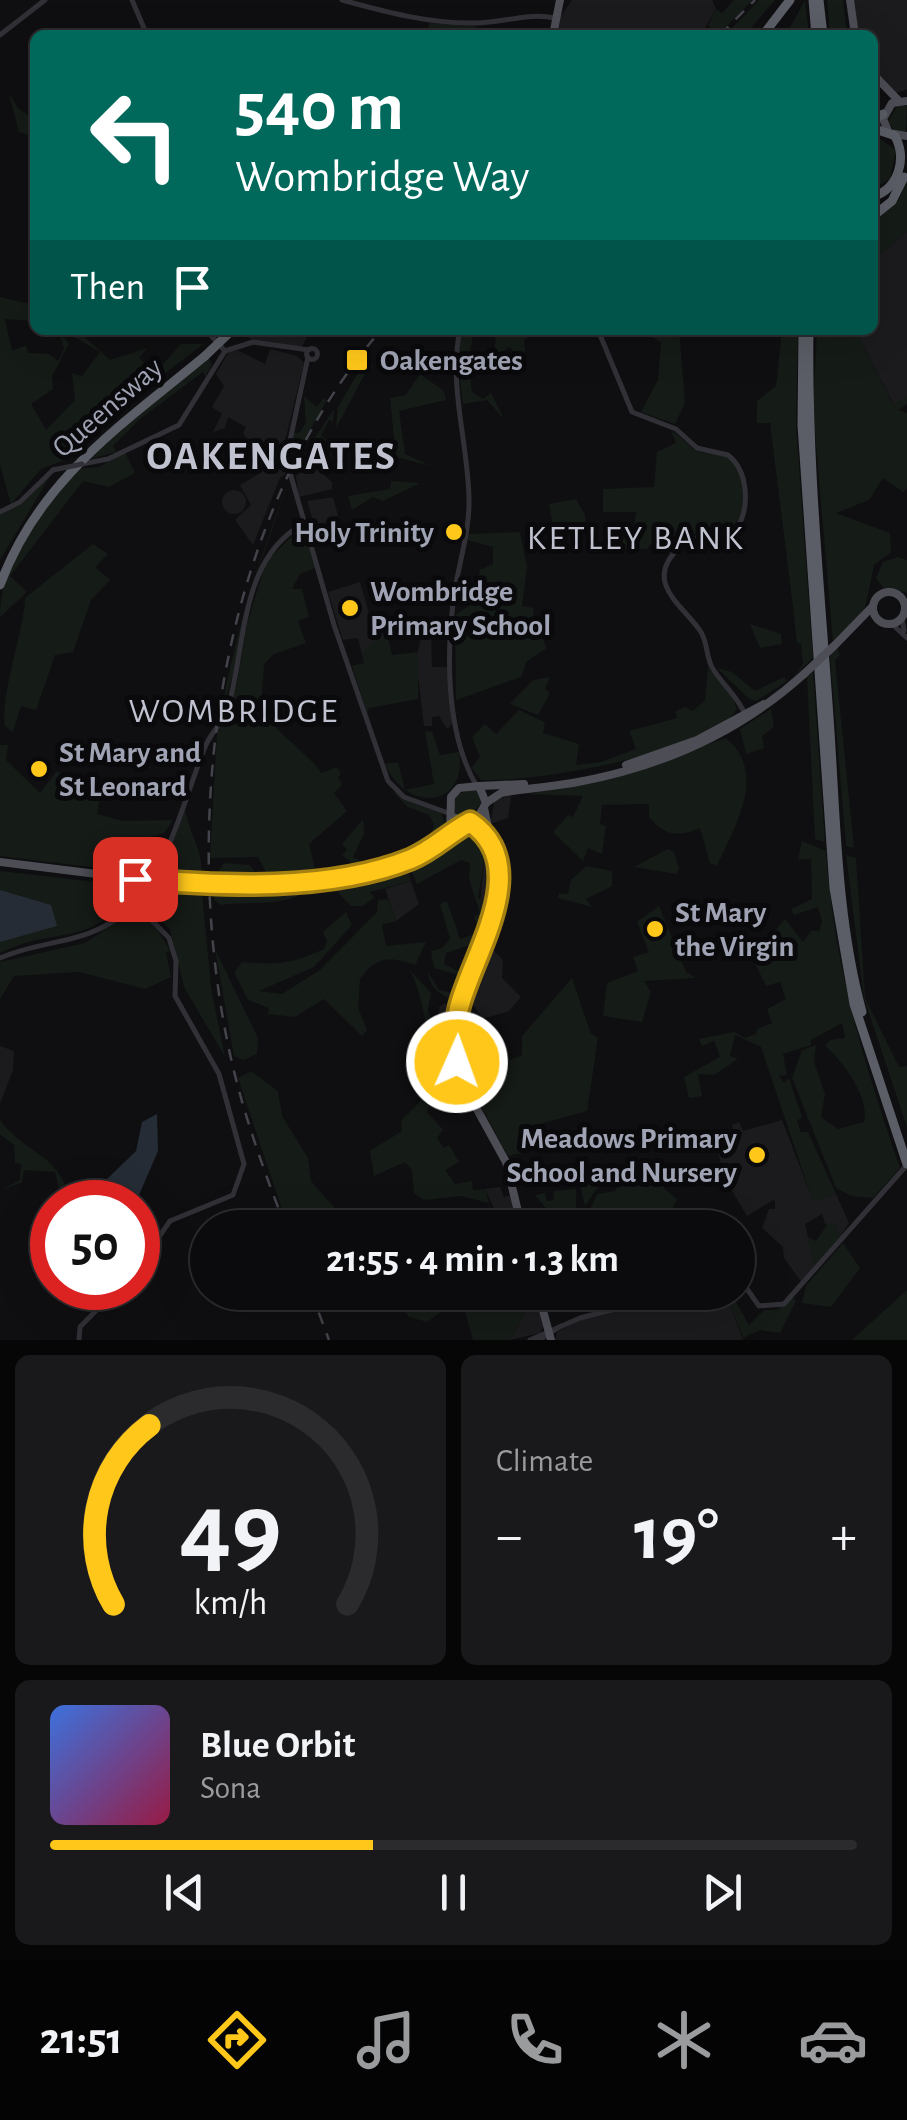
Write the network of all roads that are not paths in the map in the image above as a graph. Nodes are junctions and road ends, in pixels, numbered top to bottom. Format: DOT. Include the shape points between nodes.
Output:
graph roads {
  1 [pos="45,0"];
  2 [pos="132,0"];
  3 [pos="342,0"];
  4 [pos="560,0"];
  5 [pos="793,0"];
  6 [pos="816,0"];
  7 [pos="848,0"];
  8 [pos="556,18"];
  9 [pos="145,30"];
  10 [pos="554,30"];
  11 [pos="771,30"];
  12 [pos="819,30"];
  13 [pos="852,30"];
  14 [pos="0,36"];
  15 [pos="878,78"];
  16 [pos="878,90"];
  17 [pos="903,99"];
  18 [pos="884,112"];
  19 [pos="878,118"];
  20 [pos="878,128"];
  21 [pos="894,136"];
  22 [pos="907,136"];
  23 [pos="907,154"];
  24 [pos="878,195"];
  25 [pos="878,211"];
  26 [pos="211,335"];
  27 [pos="224,335"];
  28 [pos="459,335"];
  29 [pos="600,335"];
  30 [pos="809,335"];
  31 [pos="809,335"];
  32 [pos="225,351"];
  33 [pos="204,353"];
  34 [pos="0,512"];
  35 [pos="303,524"];
  36 [pos="0,573"];
  37 [pos="0,585"];
  38 [pos="894,593"];
  39 [pos="907,595"];
  40 [pos="873,606"];
  41 [pos="905,611"];
  42 [pos="888,624"];
  43 [pos="850,632"];
  44 [pos="906,636"];
  45 [pos="782,695"];
  46 [pos="744,711"];
  47 [pos="730,730"];
  48 [pos="681,746"];
  49 [pos="467,766"];
  50 [pos="477,786"];
  51 [pos="459,788"];
  52 [pos="451,797"];
  53 [pos="432,805"];
  54 [pos="485,806"];
  55 [pos="452,815"];
  56 [pos="468,822"];
  57 [pos="450,833"];
  58 [pos="167,845"];
  59 [pos="494,851"];
  60 [pos="0,862"];
  61 [pos="114,874"];
  62 [pos="135,903"];
  63 [pos="0,958"];
  64 [pos="907,1147"];
  65 [pos="907,1163"];
  66 [pos="518,1210"];
  67 [pos="160,1236"];
  68 [pos="755,1300"];
  69 [pos="96,1310"];
  70 [pos="543,1310"];
  71 [pos="617,1310"];
  72 [pos="550,1335"];
  73 [pos="80,1340"];
  74 [pos="530,1340"];
  75 [pos="539,1340"];
  1 -- 14 [label="street"];
  2 -- 9 [label="street"];
  3 -- 8 [label="street" via="474,23"];
  4 -- 8 [label="main road"];
  5 -- 11 [label="highway"];
  6 -- 12 [label="highway"];
  7 -- 13 [label="main road"];
  8 -- 10 [label="main road"];
  15 -- 17 [label="main road"];
  16 -- 18 [label="main road"];
  17 -- 18 [label="main road"];
  18 -- 19 [label="highway"];
  18 -- 21 [label="main road"];
  20 -- 21 [label="highway"];
  21 -- 22 [label="main road"];
  21 -- 24 [label="highway" via="902,152 899,177"];
  23 -- 25 [label="highway" via="897,194"];
  26 -- 32 [label="street"];
  27 -- 33 [label="highway, Queensway, bridge"];
  28 -- 49 [label="street" via="456,364 469,502 450,656 456,730"];
  29 -- 46 [label="street" via="632,412 676,430 697,448 728,455 742,474 746,505 738,527 679,547 666,579 673,603 700,630 711,665"];
  30 -- 64 [label="highway" via="810,441 850,959 872,1049"];
  31 -- 65 [label="highway" via="802,426 834,888 854,1004"];
  32 -- 34 [label="street, bridge" via="179,425 108,459 53,470"];
  32 -- 35 [label="street" via="253,342 310,356 287,461"];
  33 -- 36 [label="highway, Queensway" via="109,424 68,464 22,526"];
  33 -- 37 [label="highway, Queensway" via="68,471 26,529"];
  35 -- 53 [label="street" via="382,769 398,792"];
  35 -- 58 [label="street" via="261,567 226,715 205,747"];
  38 -- 39 [label="main road"];
  38 -- 40 [label="main road" via="881,594"];
  38 -- 41 [label="main road"];
  40 -- 42 [label="main road"];
  40 -- 43 [label="main road"];
  41 -- 42 [label="main road"];
  41 -- 44 [label="street"];
  42 -- 43 [label="main road"];
  42 -- 44 [label="street"];
  43 -- 45 [label="main road, bridge"];
  45 -- 46 [label="main road"];
  45 -- 46 [label="main road"];
  45 -- 47 [label="main road"];
  46 -- 48 [label="main road"];
  47 -- 48 [label="main road"];
  47 -- 54 [label="main road" via="607,776 504,792"];
  48 -- 50 [label="main road" via="585,776"];
  49 -- 50 [label="street"];
  49 -- 51 [label="street"];
  50 -- 51 [label="main road"];
  50 -- 54 [label="main road"];
  51 -- 52 [label="main road"];
  52 -- 53 [label="street"];
  52 -- 55 [label="main road"];
  53 -- 55 [label="street"];
  54 -- 56 [label="main road"];
  54 -- 59 [label="main road"];
  55 -- 56 [label="main road"];
  55 -- 57 [label="main road"];
  56 -- 57 [label="main road"];
  56 -- 59 [label="main road"];
  57 -- 61 [label="main road, bridge" via="415,858 366,872 215,882"];
  58 -- 61 [label="street" via="136,842 120,854"];
  58 -- 62 [label="street"];
  59 -- 66 [label="main road" via="495,908 460,1004 456,1051 462,1082 506,1162"];
  60 -- 61 [label="main road"];
  62 -- 63 [label="street" via="88,936"];
  62 -- 67 [label="street" via="172,945 175,996 215,1063 244,1164 233,1195 177,1216"];
  65 -- 68 [label="street" via="784,1304 759,1306"];
  69 -- 73 [label="street" via="80,1326"];
  70 -- 72 [label="main road"];
  71 -- 72 [label="street"];
  72 -- 74 [label="street"];
  72 -- 75 [label="street"];
}
